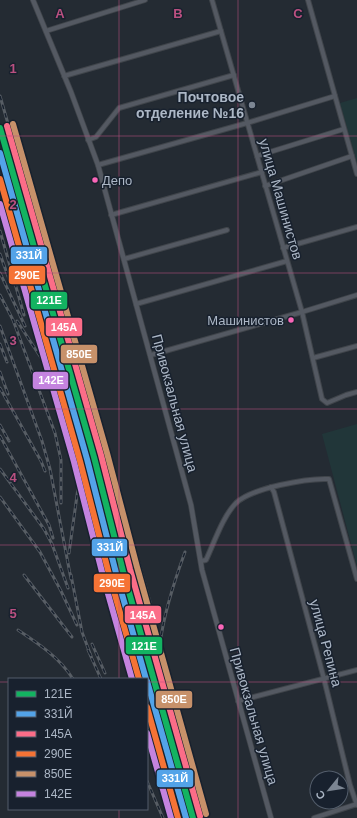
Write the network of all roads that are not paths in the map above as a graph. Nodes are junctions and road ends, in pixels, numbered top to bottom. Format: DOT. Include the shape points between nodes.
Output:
graph roads {
  1 [pos="33,0"];
  2 [pos="145,0"];
  3 [pos="212,0"];
  4 [pos="308,0"];
  5 [pos="136,1"];
  6 [pos="46,31"];
  7 [pos="221,31"];
  8 [pos="64,76"];
  9 [pos="234,76"];
  10 [pos="335,96"];
  11 [pos="248,123"];
  12 [pos="344,129"];
  13 [pos="88,140"];
  14 [pos="257,156"];
  15 [pos="352,156"];
  16 [pos="98,165"];
  17 [pos="262,172"];
  18 [pos="357,174"];
  19 [pos="266,186"];
  20 [pos="112,215"];
  21 [pos="357,227"];
  22 [pos="227,230"];
  23 [pos="283,248"];
  24 [pos="124,258"];
  25 [pos="287,261"];
  26 [pos="357,295"];
  27 [pos="136,304"];
  28 [pos="302,312"];
  29 [pos="357,346"];
  30 [pos="150,355"];
  31 [pos="313,358"];
  32 [pos="357,392"];
  33 [pos="271,487"];
  34 [pos="201,561"];
  35 [pos="357,580"];
  36 [pos="357,670"];
  37 [pos="324,679"];
  38 [pos="238,701"];
  39 [pos="357,804"];
  40 [pos="271,818"];
  41 [pos="314,818"];
  1 -- 6 [label="street, Привокзальная улица"];
  2 -- 5 [label="street"];
  3 -- 7 [label="street, улица Машинистов"];
  4 -- 10 [label="street"];
  5 -- 6 [label="street"];
  6 -- 8 [label="street, Привокзальная улица"];
  7 -- 8 [label="street"];
  7 -- 9 [label="street, улица Машинистов"];
  8 -- 13 [label="street, Привокзальная улица"];
  9 -- 11 [label="street, улица Машинистов"];
  9 -- 13 [label="street" via="119,108 96,137"];
  10 -- 11 [label="street"];
  10 -- 12 [label="street"];
  11 -- 14 [label="street, улица Машинистов"];
  11 -- 16 [label="street"];
  12 -- 14 [label="street"];
  12 -- 15 [label="street"];
  13 -- 16 [label="street, Привокзальная улица"];
  14 -- 17 [label="street, улица Машинистов"];
  15 -- 18 [label="street"];
  15 -- 19 [label="street"];
  16 -- 20 [label="street, Привокзальная улица"];
  17 -- 19 [label="street, улица Машинистов"];
  17 -- 20 [label="street"];
  19 -- 23 [label="street, улица Машинистов"];
  20 -- 24 [label="street, Привокзальная улица"];
  21 -- 23 [label="street"];
  22 -- 24 [label="street"];
  23 -- 25 [label="street, улица Машинистов"];
  24 -- 27 [label="street, Привокзальная улица"];
  25 -- 27 [label="street"];
  25 -- 28 [label="street, улица Машинистов"];
  26 -- 28 [label="street"];
  27 -- 30 [label="street, Привокзальная улица"];
  28 -- 30 [label="street"];
  28 -- 31 [label="street, улица Машинистов"];
  29 -- 31 [label="street"];
  30 -- 34 [label="street, Привокзальная улица" via="191,505"];
  31 -- 32 [label="street, улица Машинистов" via="322,399 327,403"];
  33 -- 34 [label="street" via="244,497 236,504 226,518 206,560"];
  33 -- 35 [label="street" via="329,478"];
  33 -- 37 [label="street, улица Репина"];
  34 -- 38 [label="street, Привокзальная улица"];
  36 -- 37 [label="street"];
  37 -- 38 [label="street"];
  37 -- 39 [label="street, улица Репина"];
  38 -- 40 [label="street, Привокзальная улица"];
  39 -- 41 [label="street"];
}
